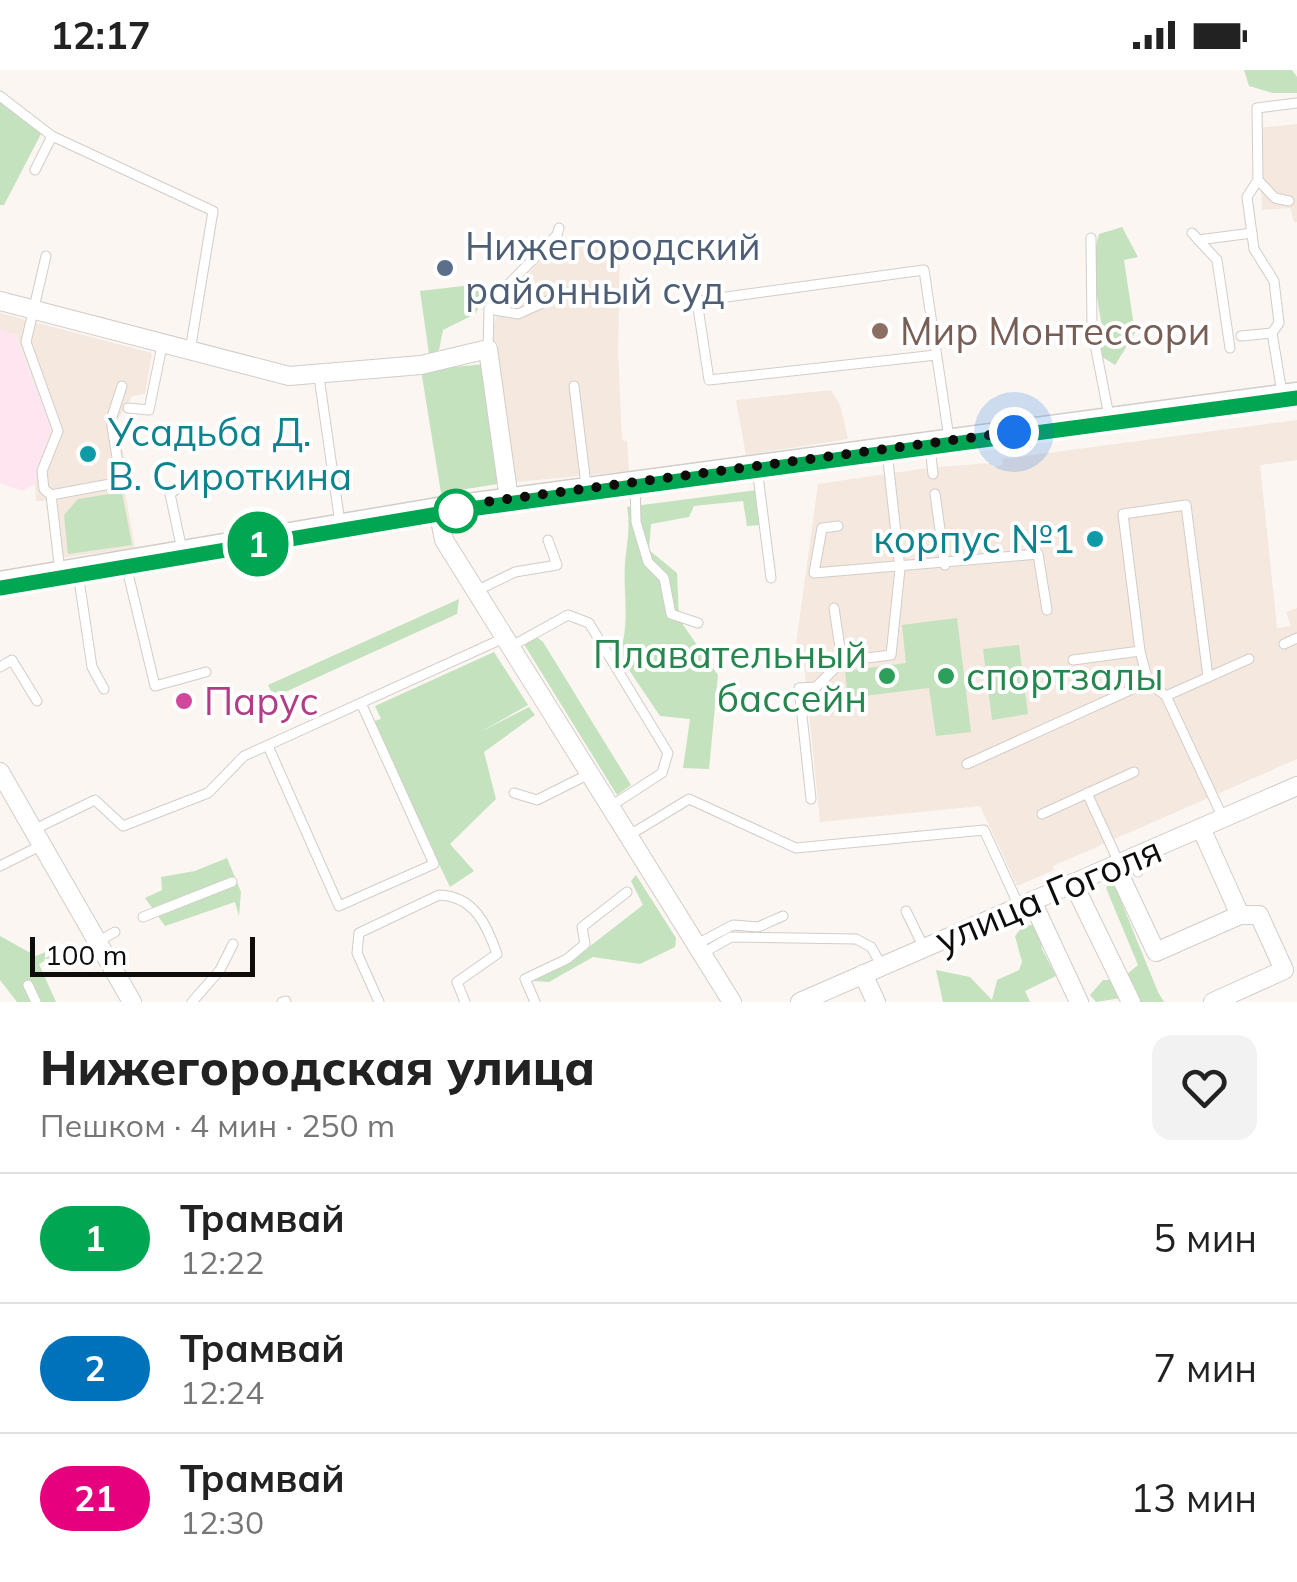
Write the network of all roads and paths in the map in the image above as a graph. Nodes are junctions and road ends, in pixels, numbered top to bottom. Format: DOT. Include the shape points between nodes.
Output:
graph roads {
  1 [pos="0,96"];
  2 [pos="1297,103"];
  3 [pos="52,136"];
  4 [pos="35,170"];
  5 [pos="1258,180"];
  6 [pos="1289,201"];
  7 [pos="559,228"];
  8 [pos="1252,233"];
  9 [pos="1091,238"];
  10 [pos="46,256"];
  11 [pos="567,292"];
  12 [pos="0,302"];
  13 [pos="489,309"];
  14 [pos="33,316"];
  15 [pos="1272,333"];
  16 [pos="1241,336"];
  17 [pos="162,346"];
  18 [pos="1230,348"];
  19 [pos="488,350"];
  20 [pos="189,354"];
  21 [pos="936,355"];
  22 [pos="319,377"];
  23 [pos="122,386"];
  24 [pos="574,386"];
  25 [pos="1290,395"];
  26 [pos="128,408"];
  27 [pos="1110,419"];
  28 [pos="939,442"];
  29 [pos="886,449"];
  30 [pos="757,466"];
  31 [pos="933,474"];
  32 [pos="194,476"];
  33 [pos="635,481"];
  34 [pos="587,488"];
  35 [pos="51,494"];
  36 [pos="936,494"];
  37 [pos="509,499"];
  38 [pos="438,508"];
  39 [pos="340,524"];
  40 [pos="838,526"];
  41 [pos="548,540"];
  42 [pos="182,552"];
  43 [pos="125,562"];
  44 [pos="944,565"];
  45 [pos="900,569"];
  46 [pos="69,572"];
  47 [pos="771,578"];
  48 [pos="0,584"];
  49 [pos="476,591"];
  50 [pos="834,608"];
  51 [pos="1047,610"];
  52 [pos="698,623"];
  53 [pos="1297,638"];
  54 [pos="507,642"];
  55 [pos="1284,644"];
  56 [pos="1140,651"];
  57 [pos="1248,659"];
  58 [pos="1073,660"];
  59 [pos="842,661"];
  60 [pos="0,667"];
  61 [pos="206,672"];
  62 [pos="1208,677"];
  63 [pos="1148,682"];
  64 [pos="104,689"];
  65 [pos="1166,696"];
  66 [pos="37,701"];
  67 [pos="361,703"];
  68 [pos="268,746"];
  69 [pos="967,764"];
  70 [pos="0,772"];
  71 [pos="1134,772"];
  72 [pos="590,774"];
  73 [pos="1297,786"];
  74 [pos="514,793"];
  75 [pos="1087,793"];
  76 [pos="811,799"];
  77 [pos="610,806"];
  78 [pos="1042,814"];
  79 [pos="1223,818"];
  80 [pos="1201,828"];
  81 [pos="628,836"];
  82 [pos="38,838"];
  83 [pos="1117,864"];
  84 [pos="0,866"];
  85 [pos="1138,872"];
  86 [pos="232,882"];
  87 [pos="1072,884"];
  88 [pos="627,892"];
  89 [pos="1026,904"];
  90 [pos="906,911"];
  91 [pos="1240,915"];
  92 [pos="784,916"];
  93 [pos="142,917"];
  94 [pos="115,932"];
  95 [pos="97,942"];
  96 [pos="233,944"];
  97 [pos="924,948"];
  98 [pos="697,950"];
  99 [pos="882,966"];
  100 [pos="864,974"];
  101 [pos="28,985"];
  102 [pos="36,1002"];
  103 [pos="132,1002"];
  104 [pos="192,1002"];
  105 [pos="378,1002"];
  106 [pos="465,1002"];
  107 [pos="535,1002"];
  108 [pos="732,1002"];
  109 [pos="800,1002"];
  110 [pos="876,1002"];
  111 [pos="1080,1002"];
  112 [pos="1131,1002"];
  113 [pos="1213,1002"];
  1 -- 3 [label="lane"];
  2 -- 5 [label="lane" via="1257,108"];
  3 -- 4 [label="lane"];
  3 -- 20 [label="lane" via="213,211"];
  5 -- 6 [label="lane" via="1275,198"];
  5 -- 8 [label="lane" via="1247,196"];
  7 -- 13 [label="lane"];
  8 -- 15 [label="lane" via="1274,280 1279,323"];
  8 -- 18 [label="lane" via="1195,236 1217,260"];
  9 -- 27 [label="lane" via="1092,330"];
  10 -- 14 [label="lane"];
  11 -- 13 [label="lane" via="518,314"];
  12 -- 14 [label="street"];
  13 -- 19 [label="lane"];
  14 -- 17 [label="street"];
  14 -- 35 [label="lane" via="26,342 58,431 42,471"];
  15 -- 16 [label="lane"];
  15 -- 25 [label="lane"];
  17 -- 20 [label="street"];
  17 -- 26 [label="lane" via="149,410"];
  19 -- 22 [label="street"];
  19 -- 37 [label="street"];
  20 -- 22 [label="street"];
  21 -- 21 [label="lane" via="924,270 697,300 709,380"];
  21 -- 28 [label="lane"];
  22 -- 39 [label="lane"];
  23 -- 35 [label="lane" via="111,420 121,482"];
  24 -- 34 [label="lane"];
  25 -- 27 [label="street" via="1236,395"];
  27 -- 28 [label="street"];
  28 -- 29 [label="street"];
  28 -- 31 [label="lane"];
  29 -- 30 [label="street"];
  29 -- 45 [label="lane"];
  30 -- 33 [label="street"];
  30 -- 47 [label="lane"];
  32 -- 42 [label="lane" via="170,494"];
  33 -- 34 [label="street"];
  33 -- 52 [label="lane" via="636,522 648,562 664,578 672,614"];
  34 -- 37 [label="street" via="542,504"];
  35 -- 46 [label="lane"];
  36 -- 44 [label="lane"];
  37 -- 38 [label="street"];
  38 -- 39 [label="street"];
  38 -- 49 [label="street" via="444,540"];
  39 -- 42 [label="street"];
  40 -- 45 [label="lane" via="822,528 814,573"];
  41 -- 49 [label="lane" via="557,565 515,572"];
  42 -- 43 [label="street"];
  43 -- 46 [label="street"];
  43 -- 61 [label="lane" via="155,686"];
  44 -- 45 [label="lane"];
  44 -- 51 [label="lane" via="1038,554"];
  45 -- 59 [label="lane" via="891,656"];
  46 -- 48 [label="street"];
  46 -- 64 [label="lane" via="92,667"];
  49 -- 54 [label="street"];
  50 -- 59 [label="lane"];
  53 -- 55 [label="lane"];
  54 -- 67 [label="lane"];
  54 -- 72 [label="street"];
  54 -- 77 [label="lane" via="568,615 589,623 668,753 662,773"];
  56 -- 58 [label="lane"];
  56 -- 62 [label="lane" via="1122,514 1186,505"];
  56 -- 63 [label="lane"];
  57 -- 62 [label="lane"];
  59 -- 76 [label="lane" via="816,686 799,688"];
  60 -- 66 [label="lane" via="12,660"];
  62 -- 65 [label="lane"];
  63 -- 65 [label="lane"];
  63 -- 69 [label="lane"];
  65 -- 79 [label="lane"];
  67 -- 68 [label="lane"];
  67 -- 68 [label="lane" via="434,864 339,906"];
  68 -- 82 [label="lane" via="244,756 208,793 123,826 95,800"];
  70 -- 82 [label="street"];
  71 -- 75 [label="lane"];
  72 -- 74 [label="lane" via="536,800"];
  72 -- 77 [label="street"];
  73 -- 79 [label="street, улица Гоголя"];
  75 -- 78 [label="lane"];
  75 -- 83 [label="lane"];
  77 -- 81 [label="street"];
  79 -- 80 [label="street, улица Гоголя"];
  80 -- 83 [label="street, улица Гоголя"];
  80 -- 91 [label="street"];
  81 -- 89 [label="lane" via="690,799 796,848 984,830"];
  81 -- 98 [label="street" via="684,916"];
  82 -- 84 [label="lane"];
  82 -- 95 [label="street"];
  83 -- 85 [label="lane" via="1135,865"];
  83 -- 87 [label="street, улица Гоголя"];
  83 -- 91 [label="street" via="1156,952"];
  86 -- 93 [label="lane"];
  87 -- 89 [label="street, улица Гоголя"];
  87 -- 112 [label="street"];
  88 -- 107 [label="lane" via="582,927 585,944 525,979"];
  89 -- 97 [label="street, улица Гоголя"];
  89 -- 111 [label="street"];
  90 -- 97 [label="lane"];
  91 -- 113 [label="street" via="1259,915 1284,970"];
  92 -- 98 [label="lane" via="758,927 733,925"];
  94 -- 95 [label="lane"];
  95 -- 103 [label="street"];
  96 -- 104 [label="lane"];
  97 -- 99 [label="street, улица Гоголя"];
  98 -- 99 [label="lane" via="731,936 856,938"];
  98 -- 108 [label="street"];
  99 -- 100 [label="street, улица Гоголя"];
  100 -- 109 [label="street, улица Гоголя"];
  100 -- 110 [label="street"];
  101 -- 102 [label="lane"];
  105 -- 106 [label="lane" via="357,953 359,933 439,895 452,895 486,922 497,954 457,982"];
}
